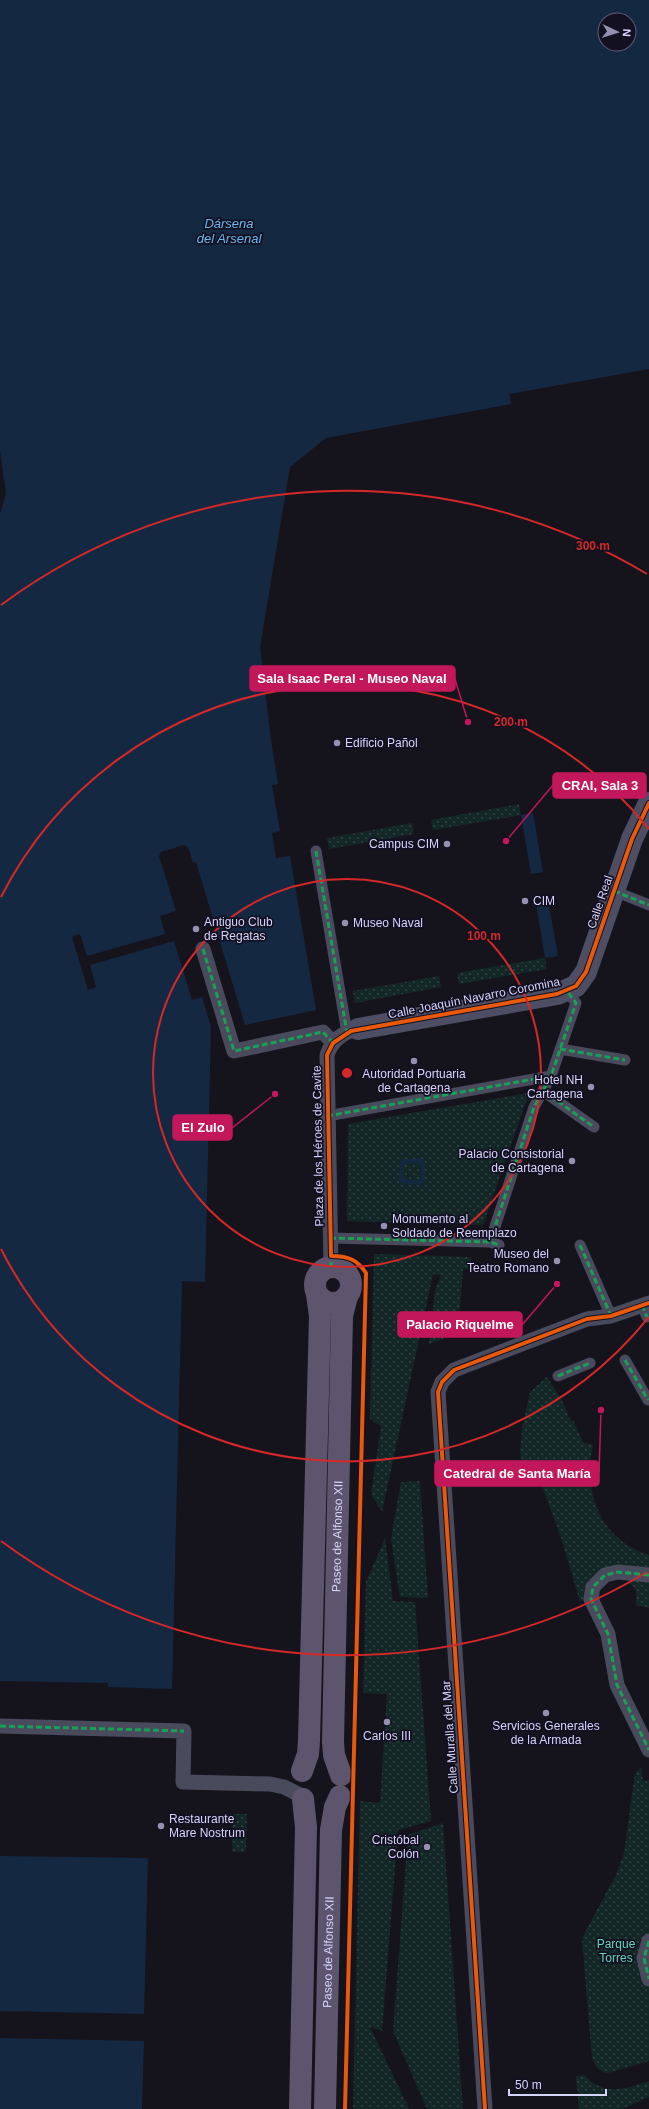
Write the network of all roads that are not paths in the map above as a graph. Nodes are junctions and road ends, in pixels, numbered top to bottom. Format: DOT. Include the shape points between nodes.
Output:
graph roads {
  1 [pos="649,803"];
  2 [pos="649,816"];
  3 [pos="632,839"];
  4 [pos="316,852"];
  5 [pos="614,891"];
  6 [pos="649,905"];
  7 [pos="203,949"];
  8 [pos="586,972"];
  9 [pos="567,991"];
  10 [pos="352,1031"];
  11 [pos="332,1043"];
  12 [pos="560,1049"];
  13 [pos="625,1060"];
  14 [pos="551,1076"];
  15 [pos="543,1091"];
  16 [pos="327,1116"];
  17 [pos="594,1127"];
  18 [pos="330,1238"];
  19 [pos="580,1245"];
  20 [pos="331,1267"];
  21 [pos="317,1294"];
  22 [pos="347,1296"];
  23 [pos="646,1309"];
  24 [pos="611,1316"];
  25 [pos="625,1360"];
  26 [pos="590,1364"];
  27 [pos="558,1376"];
  28 [pos="648,1400"];
  29 [pos="649,1575"];
  30 [pos="0,1726"];
  31 [pos="649,1750"];
  32 [pos="301,1785"];
  33 [pos="340,1786"];
  34 [pos="649,1942"];
  35 [pos="649,1979"];
  36 [pos="300,2109"];
  37 [pos="325,2109"];
  38 [pos="485,2109"];
  1 -- 3 [label="main road, Calle Real"];
  2 -- 3 [label="main road, Calle Real" via="639,826"];
  3 -- 5 [label="main road, Calle Real"];
  4 -- 10 [label="street"];
  5 -- 6 [label="street"];
  5 -- 8 [label="main road, Calle Real"];
  7 -- 11 [label="street" via="234,1051 323,1032"];
  8 -- 9 [label="main road, Calle Joaquín Navarro Coromina" via="578,984"];
  9 -- 10 [label="main road, Calle Joaquín Navarro Coromina"];
  9 -- 12 [label="street" via="576,1003"];
  10 -- 11 [label="street"];
  11 -- 16 [label="street, Plaza de los Héroes de Cavite" via="326,1062"];
  12 -- 13 [label="street"];
  12 -- 14 [label="street"];
  14 -- 15 [label="street"];
  14 -- 16 [label="street, Plaza de los Héroes de Cavite"];
  15 -- 17 [label="street"];
  15 -- 18 [label="street, Plaza de los Héroes de Cavite" via="534,1107 495,1243"];
  16 -- 18 [label="street, Plaza de los Héroes de Cavite"];
  18 -- 20 [label="street, Plaza de los Héroes de Cavite"];
  19 -- 24 [label="street"];
  20 -- 21 [label="main road" via="317,1276 314,1285"];
  20 -- 22 [label="main road" via="340,1268 350,1278 351,1288"];
  21 -- 22 [label="main road" via="329,1303 339,1302"];
  21 -- 32 [label="main road, Paseo de Alfonso XII" via="320,1316 309,1742"];
  22 -- 33 [label="main road, Paseo de Alfonso XII" via="342,1316 333,1742"];
  23 -- 24 [label="street"];
  24 -- 38 [label="street, Calle Muralla del Mar" via="587,1319 454,1370 442,1382 438,1398"];
  25 -- 28 [label="street"];
  26 -- 27 [label="street"];
  29 -- 31 [label="street" via="618,1572 605,1575 593,1587 591,1599 608,1634 617,1685"];
  30 -- 32 [label="street" via="184,1731 183,1782"];
  32 -- 33 [label="main road" via="310,1804 322,1807 334,1802"];
  32 -- 33 [label="main road" via="312,1763 325,1762 336,1768"];
  32 -- 36 [label="main road, Paseo de Alfonso XII" via="306,1828"];
  33 -- 37 [label="main road, Paseo de Alfonso XII" via="331,1830"];
  34 -- 35 [label="street" via="644,1958"];
}
